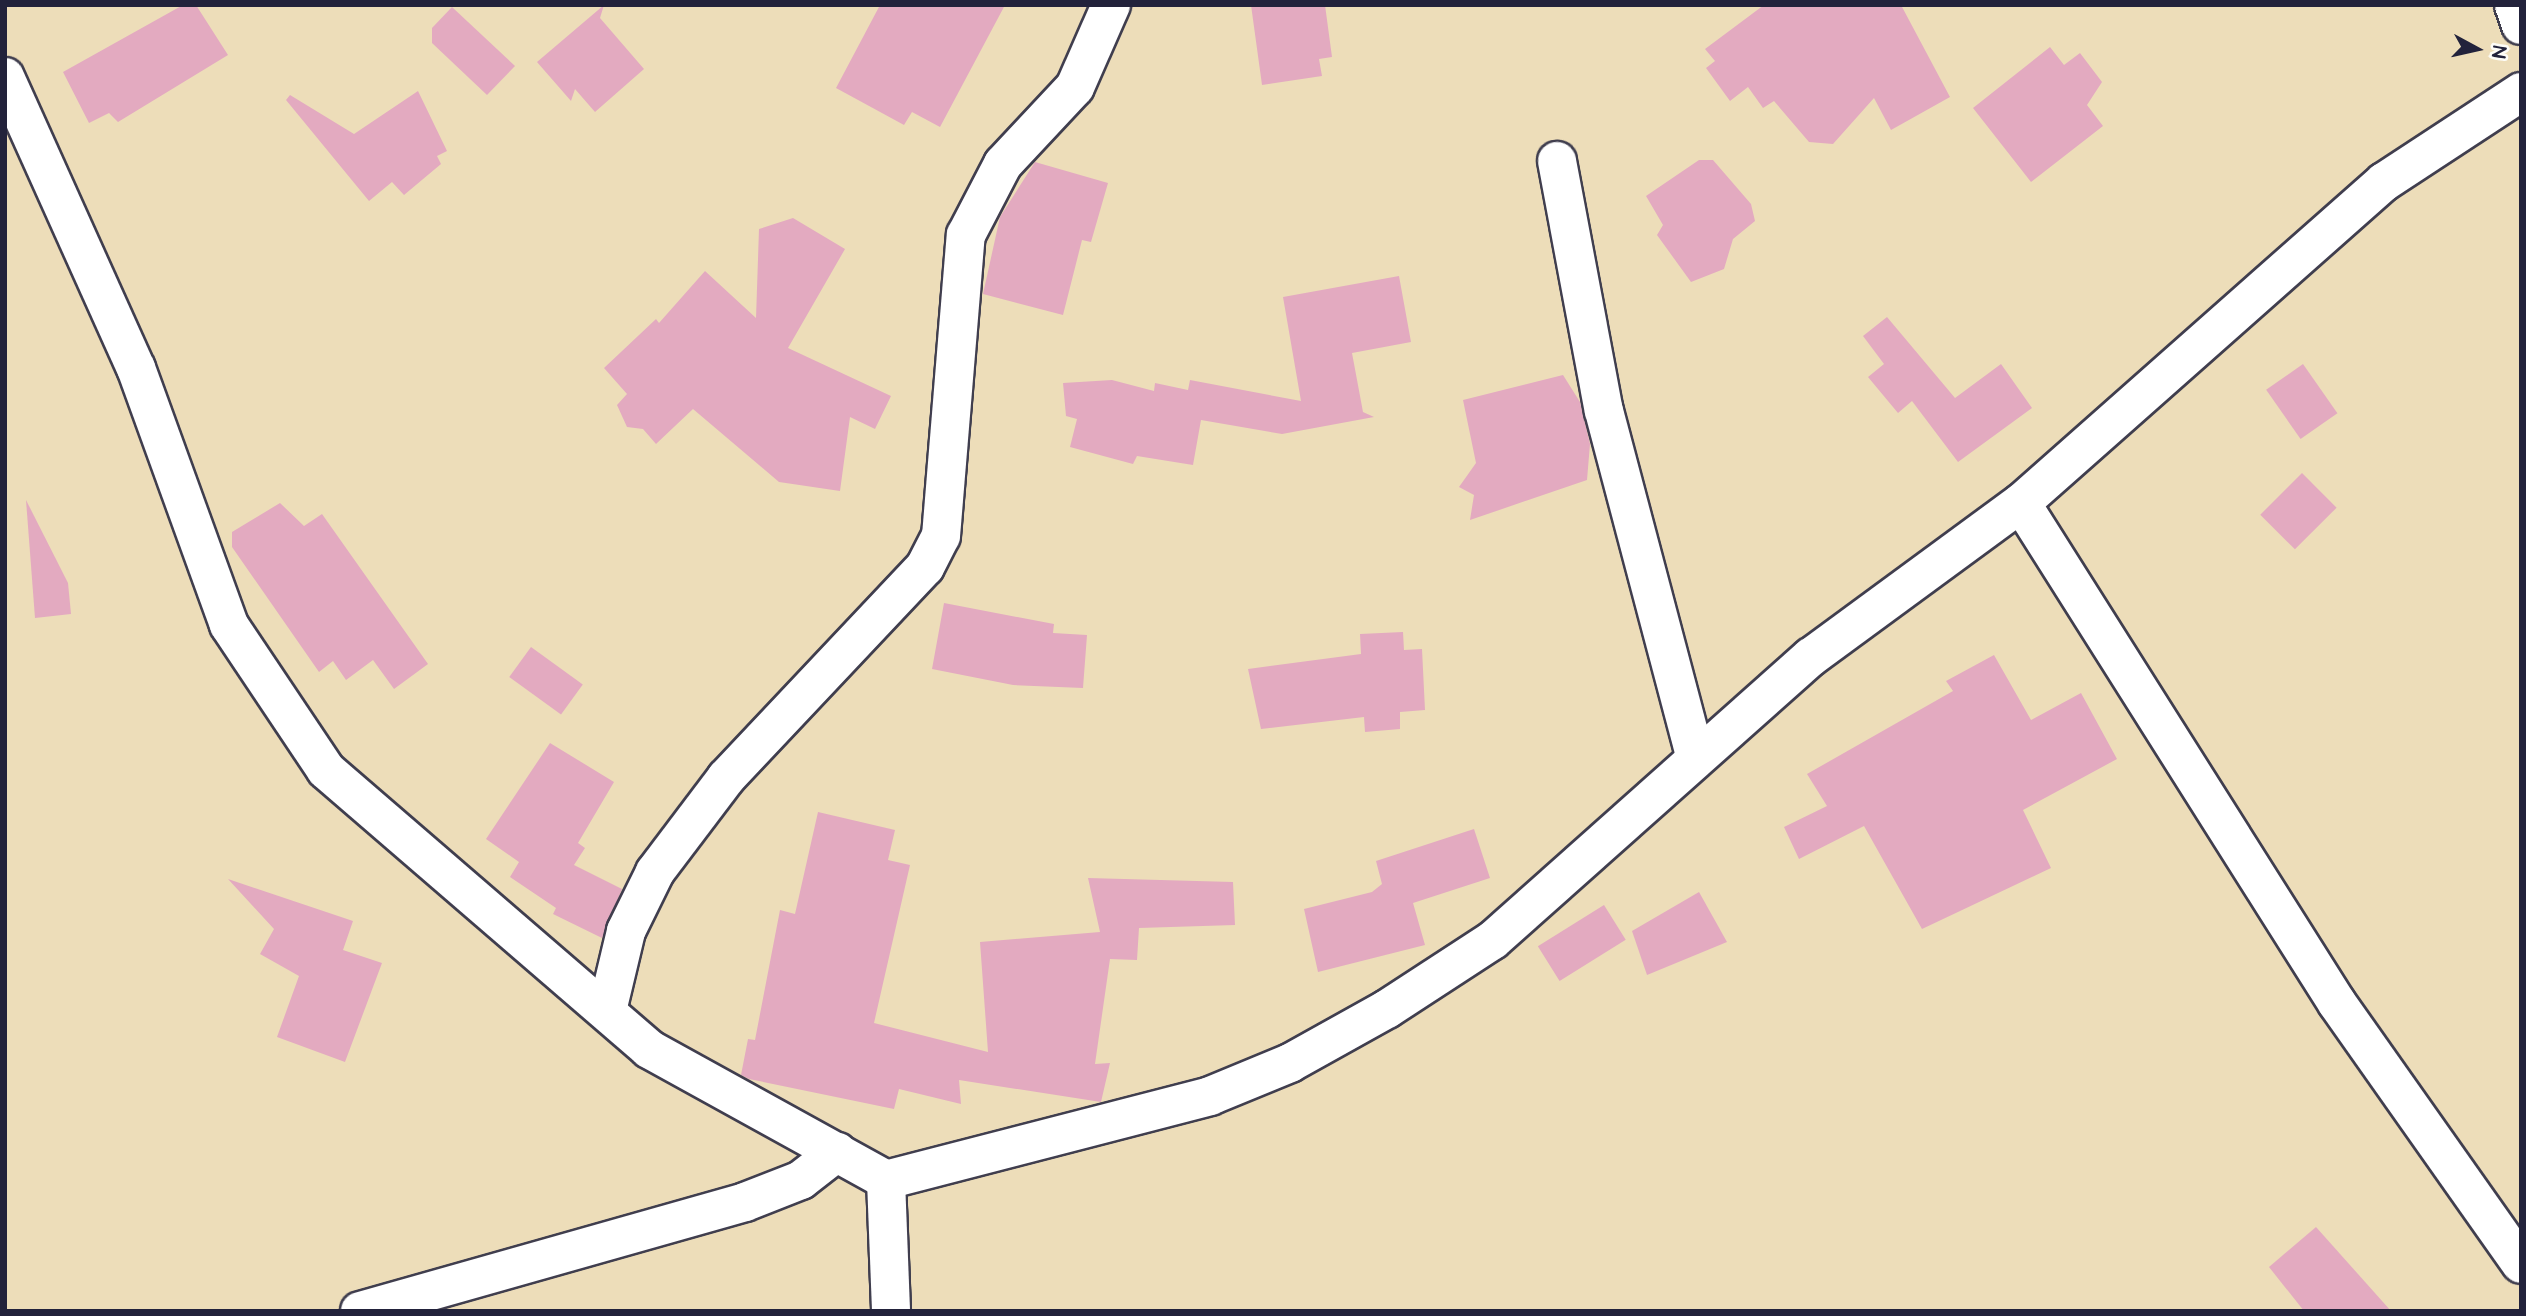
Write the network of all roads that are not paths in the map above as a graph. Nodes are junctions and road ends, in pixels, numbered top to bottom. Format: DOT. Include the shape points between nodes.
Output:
graph roads {
  1 [pos="1111,5"];
  2 [pos="2514,5"];
  3 [pos="2521,25"];
  4 [pos="5,77"];
  5 [pos="2521,92"];
  6 [pos="1557,160"];
  7 [pos="2021,503"];
  8 [pos="1696,758"];
  9 [pos="607,1012"];
  10 [pos="837,1152"];
  11 [pos="886,1180"];
  12 [pos="2521,1264"];
  13 [pos="360,1311"];
  14 [pos="891,1311"];
  1 -- 9 [label="street" via="1075,87 1003,164 965,235 941,536 925,567 726,778 655,872 626,931"];
  2 -- 3 [label="street"];
  4 -- 9 [label="street" via="136,368 229,625 286,718 326,771"];
  5 -- 7 [label="street" via="2384,182"];
  6 -- 8 [label="street" via="1604,411"];
  7 -- 8 [label="street" via="1811,657"];
  7 -- 12 [label="street" via="2337,1003"];
  8 -- 11 [label="street" via="1493,940 1290,1063 1210,1096"];
  9 -- 10 [label="street" via="649,1049"];
  10 -- 11 [label="street"];
  10 -- 13 [label="street" via="801,1180 745,1202"];
  11 -- 14 [label="street"];
}
